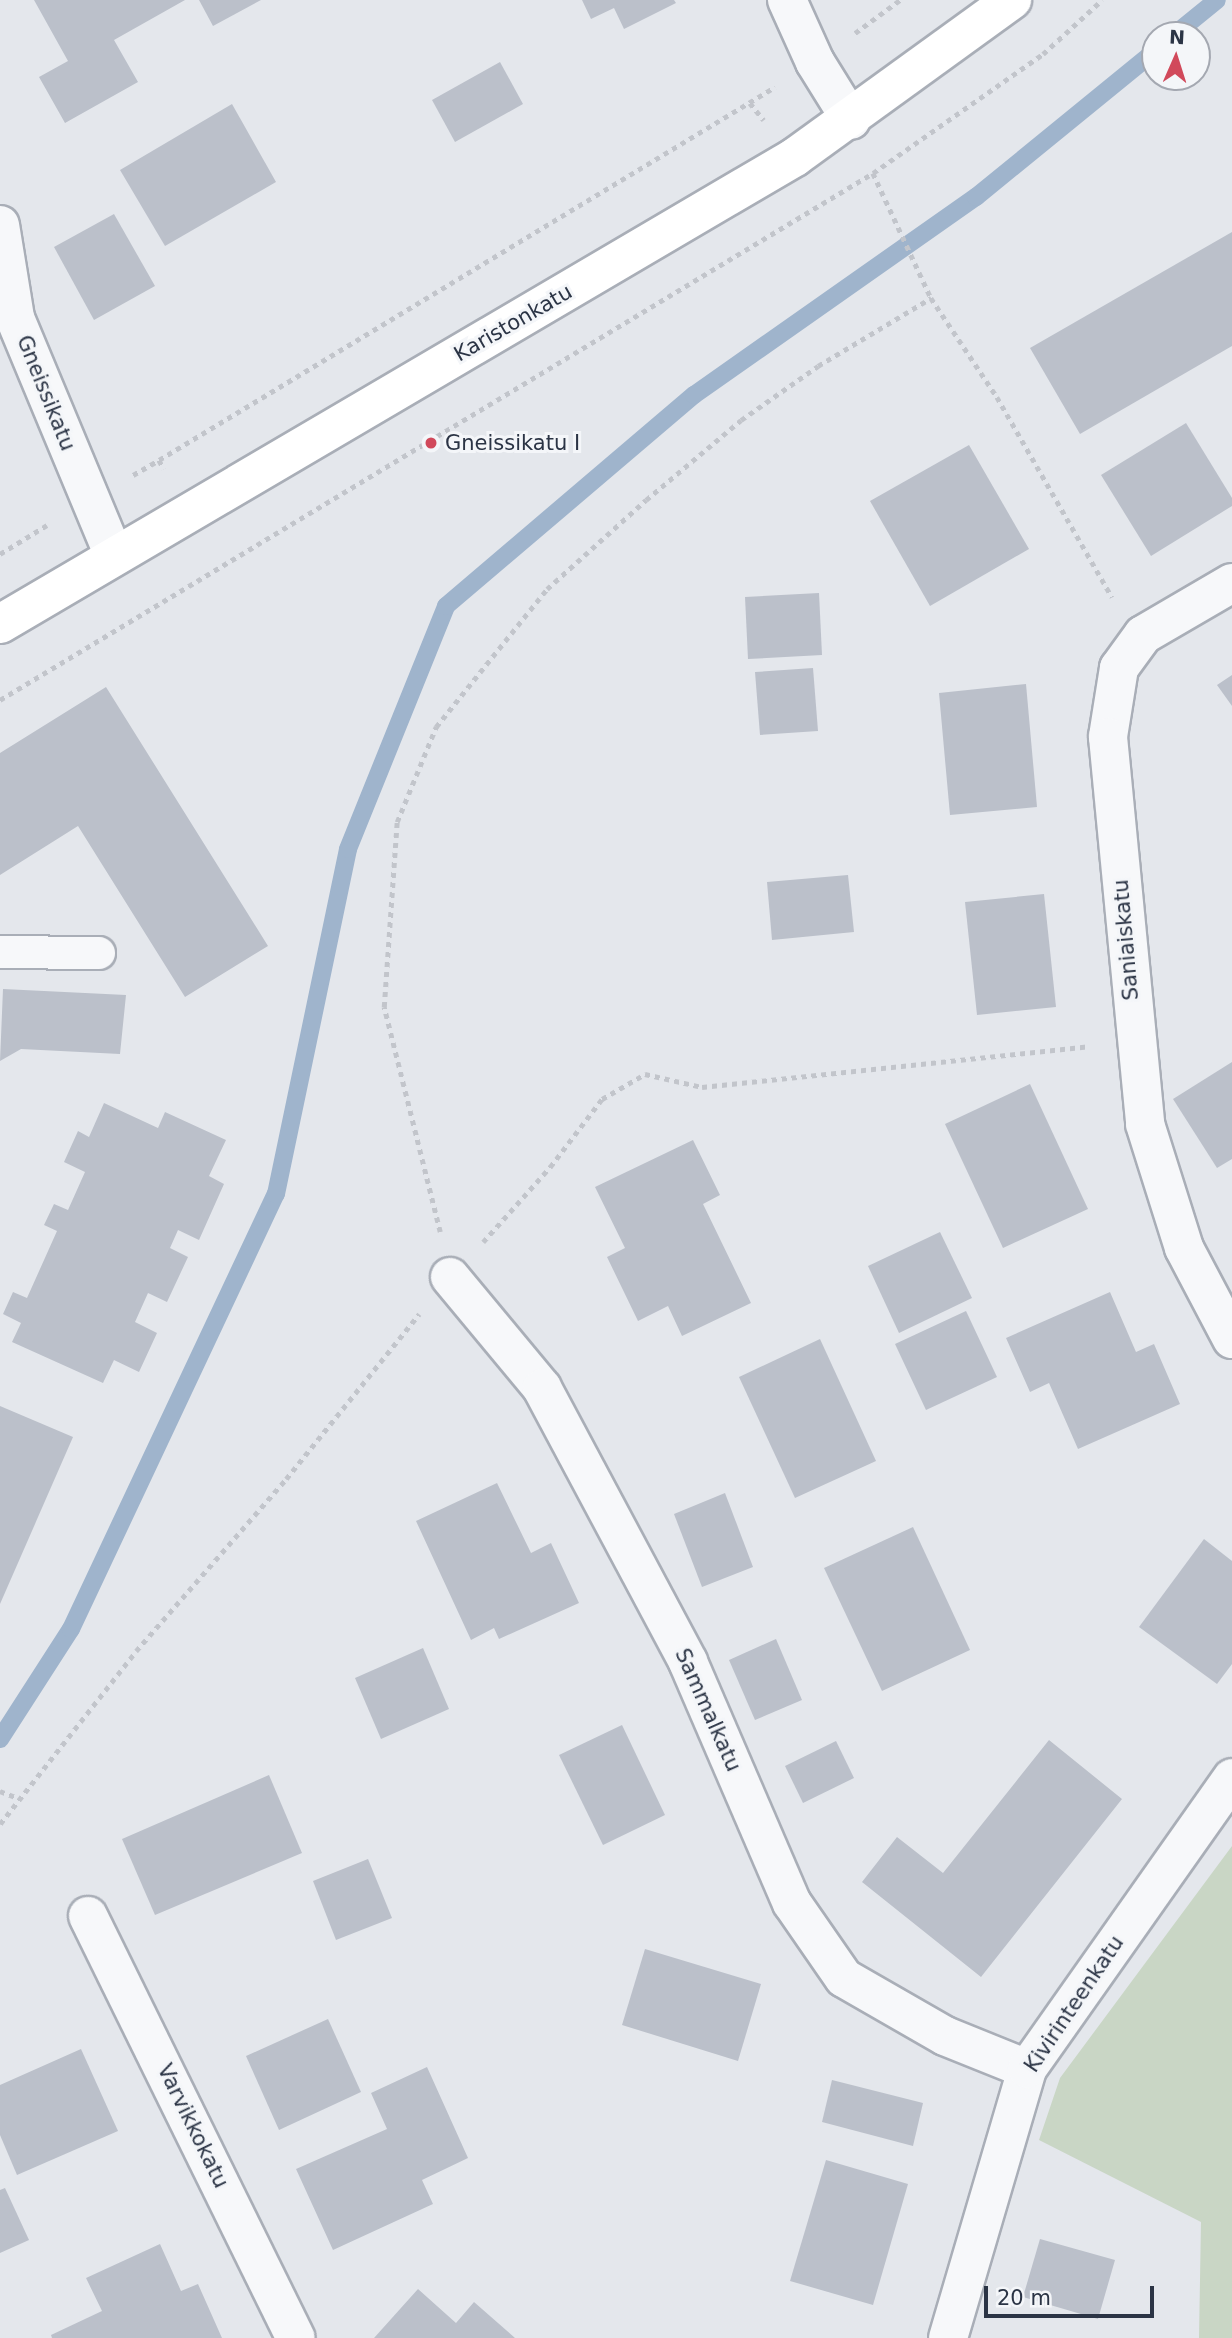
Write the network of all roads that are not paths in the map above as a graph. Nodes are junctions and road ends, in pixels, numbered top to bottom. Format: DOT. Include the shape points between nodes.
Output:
graph roads {
  1 [pos="787,0"];
  2 [pos="1012,0"];
  3 [pos="851,120"];
  4 [pos="0,225"];
  5 [pos="113,554"];
  6 [pos="1232,583"];
  7 [pos="0,624"];
  8 [pos="0,952"];
  9 [pos="99,953"];
  10 [pos="450,1277"];
  11 [pos="1232,1339"];
  12 [pos="1232,1778"];
  13 [pos="88,1916"];
  14 [pos="1027,2069"];
  15 [pos="296,2338"];
  16 [pos="948,2338"];
  1 -- 3 [label="street" via="815,62"];
  2 -- 3 [label="street, Karistonkatu"];
  3 -- 5 [label="street, Karistonkatu"];
  4 -- 5 [label="street, Gneissikatu" via="15,318"];
  5 -- 7 [label="street, Karistonkatu"];
  6 -- 11 [label="street, Saniaiskatu" via="1143,635 1119,668 1108,737 1145,1124 1184,1248"];
  8 -- 9 [label="lane"];
  10 -- 14 [label="street, Sammalkatu" via="542,1388 688,1662 792,1903 844,1978 945,2036"];
  12 -- 14 [label="street, Kivirinteenkatu"];
  13 -- 15 [label="street, Varvikkokatu"];
  14 -- 16 [label="street, Kivirinteenkatu"];
}
